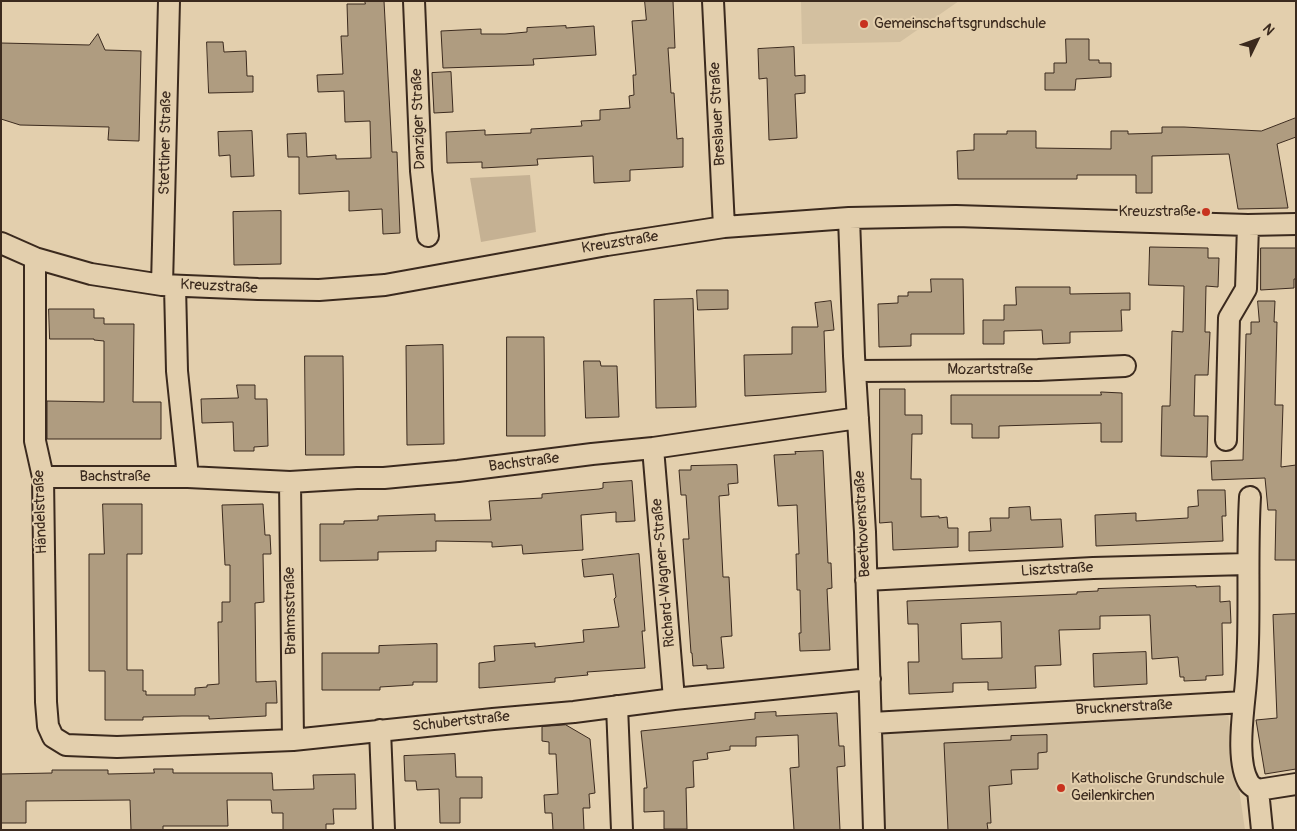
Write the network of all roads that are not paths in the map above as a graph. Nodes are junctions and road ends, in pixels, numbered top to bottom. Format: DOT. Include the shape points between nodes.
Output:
graph roads {
  1 [pos="169,1"];
  2 [pos="414,1"];
  3 [pos="713,1"];
  4 [pos="850,218"];
  5 [pos="1296,224"];
  6 [pos="1248,225"];
  7 [pos="724,227"];
  8 [pos="428,236"];
  9 [pos="1,243"];
  10 [pos="35,258"];
  11 [pos="169,285"];
  12 [pos="1125,366"];
  13 [pos="855,371"];
  14 [pos="858,418"];
  15 [pos="1226,440"];
  16 [pos="653,448"];
  17 [pos="43,476"];
  18 [pos="188,477"];
  19 [pos="290,482"];
  20 [pos="1250,497"];
  21 [pos="1247,564"];
  22 [pos="866,580"];
  23 [pos="870,679"];
  24 [pos="674,699"];
  25 [pos="1244,702"];
  26 [pos="617,706"];
  27 [pos="872,723"];
  28 [pos="380,730"];
  29 [pos="53,736"];
  30 [pos="293,740"];
  31 [pos="1296,784"];
  32 [pos="1258,790"];
  33 [pos="384,830"];
  34 [pos="622,830"];
  35 [pos="874,830"];
  36 [pos="1262,830"];
  1 -- 11 [label="street, Stettiner Straße"];
  2 -- 8 [label="street, Danziger Straße" via="421,171"];
  3 -- 7 [label="street, Breslauer Straße"];
  4 -- 6 [label="street, Kreuzstraße" via="956,216"];
  4 -- 7 [label="street, Kreuzstraße"];
  4 -- 13 [label="street, Beethovenstraße"];
  5 -- 6 [label="street, Kreuzstraße"];
  6 -- 15 [label="street" via="1246,289 1229,318"];
  7 -- 11 [label="street, Kreuzstraße" via="385,284 318,290"];
  9 -- 10 [label="street, Kreuzstraße"];
  10 -- 11 [label="street, Kreuzstraße" via="91,274"];
  10 -- 17 [label="street, Händelstraße" via="35,441"];
  11 -- 18 [label="street"];
  12 -- 13 [label="street, Mozartstraße"];
  13 -- 14 [label="street, Beethovenstraße"];
  14 -- 16 [label="street, Bachstraße"];
  14 -- 22 [label="street, Beethovenstraße"];
  16 -- 19 [label="street, Bachstraße" via="384,478"];
  16 -- 24 [label="street, Richard-Wagner-Straße"];
  17 -- 18 [label="street, Bachstraße"];
  17 -- 29 [label="street, Händelstraße" via="46,702 48,726"];
  18 -- 19 [label="street, Bachstraße"];
  19 -- 30 [label="street, Brahmsstraße"];
  20 -- 21 [label="street"];
  21 -- 22 [label="street, Lisztstraße"];
  21 -- 25 [label="street" via="1248,665"];
  22 -- 23 [label="street, Beethovenstraße"];
  23 -- 24 [label="street, Schubertstraße"];
  23 -- 27 [label="street, Beethovenstraße"];
  24 -- 26 [label="street, Schubertstraße"];
  25 -- 27 [label="street, Brucknerstraße"];
  25 -- 32 [label="street" via="1240,734 1244,771 1249,784"];
  26 -- 28 [label="street, Schubertstraße"];
  26 -- 34 [label="street"];
  27 -- 35 [label="street, Beethovenstraße"];
  28 -- 30 [label="street, Schubertstraße"];
  28 -- 33 [label="street"];
  29 -- 30 [label="street, Schubertstraße" via="66,745 86,747"];
  31 -- 32 [label="street"];
  32 -- 36 [label="street"];
}
